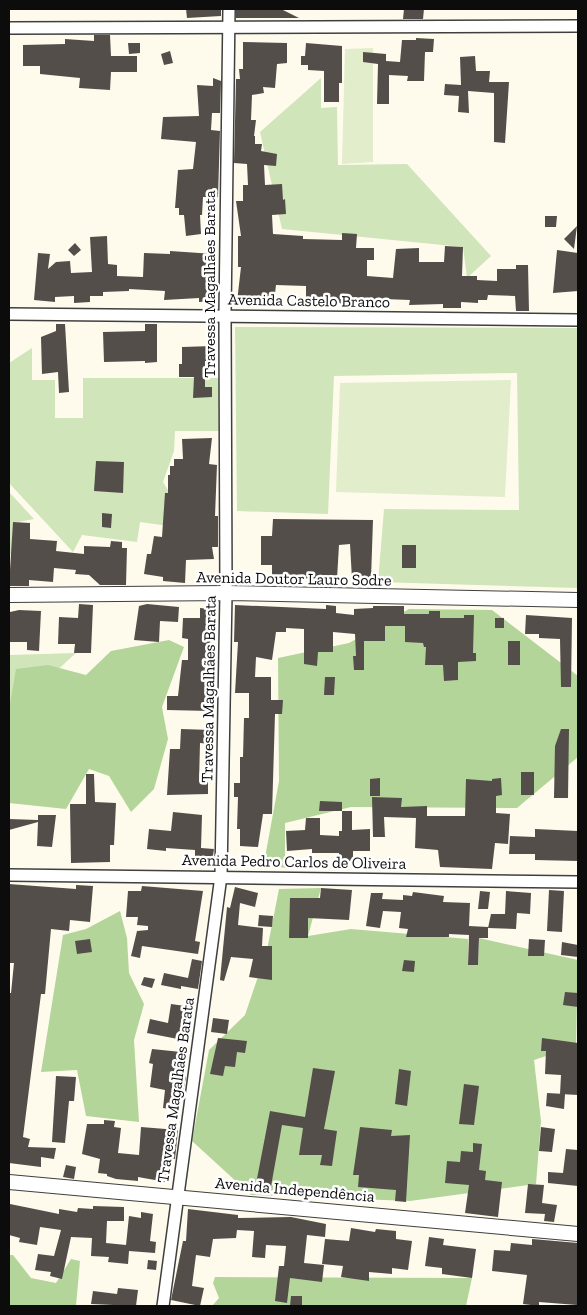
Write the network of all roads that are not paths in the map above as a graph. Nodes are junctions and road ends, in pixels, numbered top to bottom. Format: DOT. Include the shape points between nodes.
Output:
graph roads {
  1 [pos="229,9"];
  2 [pos="578,26"];
  3 [pos="228,27"];
  4 [pos="9,28"];
  5 [pos="9,314"];
  6 [pos="225,315"];
  7 [pos="578,320"];
  8 [pos="226,593"];
  9 [pos="9,595"];
  10 [pos="578,600"];
  11 [pos="9,875"];
  12 [pos="220,876"];
  13 [pos="578,882"];
  14 [pos="9,1182"];
  15 [pos="178,1196"];
  16 [pos="578,1234"];
  17 [pos="163,1306"];
  1 -- 3 [label="street, Travessa Magalhães Barata"];
  2 -- 3 [label="street"];
  3 -- 4 [label="street"];
  3 -- 6 [label="street, Travessa Magalhães Barata"];
  5 -- 6 [label="street, Avenida Castelo Branco"];
  6 -- 7 [label="street, Avenida Castelo Branco"];
  6 -- 8 [label="street, Travessa Magalhães Barata"];
  8 -- 9 [label="street, Avenida Doutor Lauro Sodre"];
  8 -- 10 [label="street, Avenida Doutor Lauro Sodre"];
  8 -- 12 [label="street, Travessa Magalhães Barata"];
  11 -- 12 [label="street, Avenida Pedro Carlos de Oliveira"];
  12 -- 13 [label="street, Avenida Pedro Carlos de Oliveira"];
  12 -- 15 [label="street, Travessa Magalhães Barata"];
  14 -- 15 [label="street, Avenida Independência"];
  15 -- 16 [label="street, Avenida Independência"];
  15 -- 17 [label="street, Travessa Magalhães Barata"];
}
